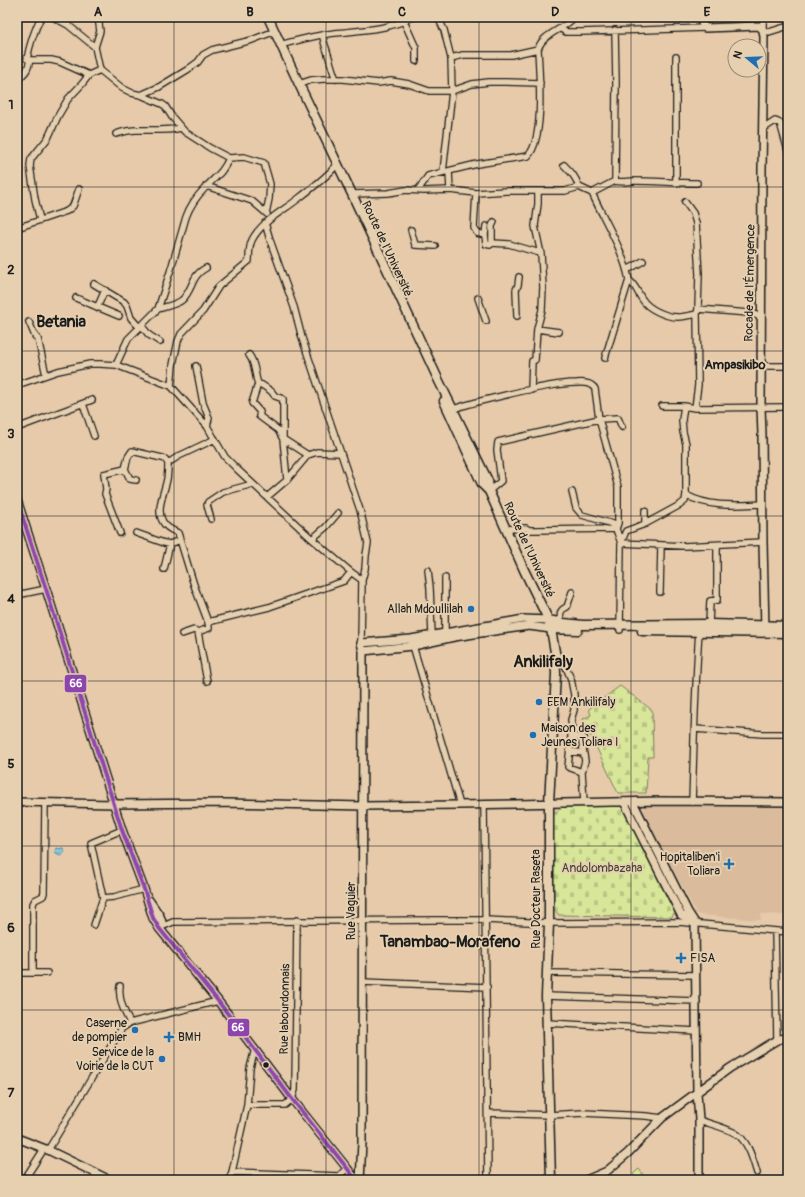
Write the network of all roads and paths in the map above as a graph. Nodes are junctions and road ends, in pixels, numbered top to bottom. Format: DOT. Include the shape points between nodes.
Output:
graph roads {
  1 [pos="41,17"];
  2 [pos="53,17"];
  3 [pos="98,17"];
  4 [pos="262,17"];
  5 [pos="268,17"];
  6 [pos="413,17"];
  7 [pos="438,17"];
  8 [pos="574,17"];
  9 [pos="703,17"];
  10 [pos="763,17"];
  11 [pos="403,19"];
  12 [pos="787,27"];
  13 [pos="704,28"];
  14 [pos="561,29"];
  15 [pos="615,30"];
  16 [pos="763,30"];
  17 [pos="270,34"];
  18 [pos="323,35"];
  19 [pos="280,45"];
  20 [pos="95,47"];
  21 [pos="538,49"];
  22 [pos="676,57"];
  23 [pos="451,58"];
  24 [pos="30,60"];
  25 [pos="416,61"];
  26 [pos="100,70"];
  27 [pos="89,75"];
  28 [pos="336,79"];
  29 [pos="17,81"];
  30 [pos="299,84"];
  31 [pos="540,84"];
  32 [pos="452,91"];
  33 [pos="142,95"];
  34 [pos="181,128"];
  35 [pos="763,129"];
  36 [pos="116,134"];
  37 [pos="788,151"];
  38 [pos="229,158"];
  39 [pos="564,165"];
  40 [pos="335,167"];
  41 [pos="446,172"];
  42 [pos="615,181"];
  43 [pos="676,183"];
  44 [pos="697,183"];
  45 [pos="206,186"];
  46 [pos="579,187"];
  47 [pos="79,189"];
  48 [pos="418,190"];
  49 [pos="450,190"];
  50 [pos="538,190"];
  51 [pos="476,193"];
  52 [pos="592,193"];
  53 [pos="352,194"];
  54 [pos="685,202"];
  55 [pos="266,213"];
  56 [pos="40,220"];
  57 [pos="267,222"];
  58 [pos="494,222"];
  59 [pos="486,226"];
  60 [pos="17,228"];
  61 [pos="411,230"];
  62 [pos="485,235"];
  63 [pos="492,243"];
  64 [pos="435,246"];
  65 [pos="540,253"];
  66 [pos="643,261"];
  67 [pos="206,268"];
  68 [pos="627,269"];
  69 [pos="519,277"];
  70 [pos="629,280"];
  71 [pos="94,284"];
  72 [pos="105,290"];
  73 [pos="76,298"];
  74 [pos="478,298"];
  75 [pos="97,308"];
  76 [pos="158,309"];
  77 [pos="697,312"];
  78 [pos="119,316"];
  79 [pos="517,316"];
  80 [pos="761,318"];
  81 [pos="486,321"];
  82 [pos="29,322"];
  83 [pos="140,326"];
  84 [pos="538,329"];
  85 [pos="558,332"];
  86 [pos="160,342"];
  87 [pos="249,355"];
  88 [pos="605,358"];
  89 [pos="116,365"];
  90 [pos="196,366"];
  91 [pos="761,366"];
  92 [pos="788,366"];
  93 [pos="46,374"];
  94 [pos="258,384"];
  95 [pos="17,385"];
  96 [pos="170,386"];
  97 [pos="531,390"];
  98 [pos="92,400"];
  99 [pos="83,404"];
  100 [pos="662,406"];
  101 [pos="684,406"];
  102 [pos="760,407"];
  103 [pos="788,407"];
  104 [pos="695,408"];
  105 [pos="453,409"];
  106 [pos="599,419"];
  107 [pos="207,426"];
  108 [pos="622,427"];
  109 [pos="17,428"];
  110 [pos="94,436"];
  111 [pos="215,439"];
  112 [pos="283,439"];
  113 [pos="340,453"];
  114 [pos="308,455"];
  115 [pos="168,463"];
  116 [pos="125,469"];
  117 [pos="136,480"];
  118 [pos="287,480"];
  119 [pos="253,484"];
  120 [pos="488,490"];
  121 [pos="572,492"];
  122 [pos="686,495"];
  123 [pos="267,497"];
  124 [pos="17,500"];
  125 [pos="763,504"];
  126 [pos="645,511"];
  127 [pos="338,513"];
  128 [pos="211,519"];
  129 [pos="645,524"];
  130 [pos="506,529"];
  131 [pos="614,529"];
  132 [pos="120,533"];
  133 [pos="136,533"];
  134 [pos="312,538"];
  135 [pos="180,540"];
  136 [pos="620,542"];
  137 [pos="763,542"];
  138 [pos="170,544"];
  139 [pos="661,545"];
  140 [pos="718,545"];
  141 [pos="164,569"];
  142 [pos="428,570"];
  143 [pos="351,572"];
  144 [pos="445,578"];
  145 [pos="362,580"];
  146 [pos="46,589"];
  147 [pos="572,592"];
  148 [pos="660,592"];
  149 [pos="17,595"];
  150 [pos="548,620"];
  151 [pos="208,622"];
  152 [pos="561,623"];
  153 [pos="709,624"];
  154 [pos="788,626"];
  155 [pos="620,628"];
  156 [pos="551,629"];
  157 [pos="765,629"];
  158 [pos="699,631"];
  159 [pos="198,632"];
  160 [pos="445,632"];
  161 [pos="788,633"];
  162 [pos="182,634"];
  163 [pos="432,635"];
  164 [pos="361,643"];
  165 [pos="412,643"];
  166 [pos="363,651"];
  167 [pos="555,652"];
  168 [pos="207,681"];
  169 [pos="695,729"];
  170 [pos="788,734"];
  171 [pos="571,736"];
  172 [pos="570,751"];
  173 [pos="583,753"];
  174 [pos="582,772"];
  175 [pos="17,802"];
  176 [pos="584,802"];
  177 [pos="624,802"];
  178 [pos="633,802"];
  179 [pos="692,802"];
  180 [pos="788,802"];
  181 [pos="45,803"];
  182 [pos="548,803"];
  183 [pos="114,804"];
  184 [pos="484,804"];
  185 [pos="460,805"];
  186 [pos="363,806"];
  187 [pos="122,830"];
  188 [pos="145,893"];
  189 [pos="103,898"];
  190 [pos="297,920"];
  191 [pos="362,920"];
  192 [pos="486,920"];
  193 [pos="549,923"];
  194 [pos="695,923"];
  195 [pos="94,925"];
  196 [pos="159,928"];
  197 [pos="774,931"];
  198 [pos="788,932"];
  199 [pos="17,972"];
  200 [pos="33,973"];
  201 [pos="47,973"];
  202 [pos="547,973"];
  203 [pos="696,975"];
  204 [pos="362,982"];
  205 [pos="120,986"];
  206 [pos="487,987"];
  207 [pos="546,996"];
  208 [pos="218,1001"];
  209 [pos="696,1001"];
  210 [pos="130,1023"];
  211 [pos="547,1023"];
  212 [pos="696,1031"];
  213 [pos="788,1037"];
  214 [pos="777,1040"];
  215 [pos="255,1049"];
  216 [pos="697,1093"];
  217 [pos="292,1099"];
  218 [pos="247,1104"];
  219 [pos="488,1113"];
  220 [pos="550,1115"];
  221 [pos="662,1118"];
  222 [pos="699,1120"];
  223 [pos="17,1138"];
  224 [pos="46,1150"];
  225 [pos="348,1168"];
  226 [pos="232,1172"];
  227 [pos="757,1173"];
  228 [pos="24,1180"];
  229 [pos="110,1180"];
  230 [pos="229,1180"];
  231 [pos="356,1180"];
  232 [pos="360,1180"];
  233 [pos="488,1180"];
  234 [pos="551,1180"];
  235 [pos="586,1180"];
  236 [pos="699,1180"];
  1 -- 24 [label="street" via="35,27 30,46 27,59"];
  2 -- 20 [label="street" via="68,25"];
  3 -- 20 [label="street" via="100,31"];
  4 -- 17 [label="main road, Route de l'Université"];
  5 -- 19 [label="main road, Route de l'Université"];
  6 -- 11 [label="street"];
  7 -- 23 [label="street"];
  8 -- 14 [label="street"];
  9 -- 13 [label="street"];
  10 -- 16 [label="street"];
  11 -- 18 [label="street" via="379,29"];
  11 -- 25 [label="street" via="416,48"];
  12 -- 16 [label="street" via="769,32"];
  13 -- 15 [label="street"];
  13 -- 16 [label="street" via="758,26"];
  14 -- 15 [label="street" via="566,32"];
  14 -- 21 [label="street" via="543,40"];
  15 -- 42 [label="street"];
  16 -- 35 [label="street, Rocade de l'Émergence"];
  17 -- 33 [label="street" via="212,50 187,70"];
  17 -- 40 [label="main road, Route de l'Université"];
  18 -- 19 [label="street"];
  18 -- 28 [label="street"];
  19 -- 30 [label="main road, Route de l'Université"];
  20 -- 26 [label="street"];
  21 -- 23 [label="street" via="511,55 463,55"];
  21 -- 31 [label="street"];
  22 -- 43 [label="street"];
  23 -- 32 [label="street"];
  24 -- 27 [label="street" via="60,62"];
  24 -- 29 [label="street" via="25,73"];
  26 -- 27 [label="street"];
  26 -- 33 [label="street" via="122,88"];
  27 -- 56 [label="street" via="68,99 48,138 31,159 30,166"];
  28 -- 30 [label="street" via="311,80"];
  28 -- 32 [label="street" via="391,82 409,84 429,91"];
  30 -- 53 [label="main road, Route de l'Université"];
  31 -- 32 [label="street" via="489,82 472,84"];
  31 -- 41 [label="street" via="536,141 528,156"];
  32 -- 41 [label="street"];
  33 -- 34 [label="street" via="165,106"];
  34 -- 36 [label="street" via="136,130"];
  34 -- 38 [label="street"];
  35 -- 37 [label="street" via="775,121 780,123"];
  35 -- 80 [label="street, Rocade de l'Émergence"];
  38 -- 45 [label="street" via="220,174"];
  38 -- 55 [label="street" via="244,157 264,163 270,184"];
  39 -- 46 [label="street" via="577,180"];
  40 -- 57 [label="street"];
  40 -- 120 [label="main road, Route de l'Université" via="482,484"];
  41 -- 48 [label="street" via="428,176"];
  41 -- 49 [label="street"];
  42 -- 43 [label="street"];
  42 -- 52 [label="street"];
  43 -- 44 [label="street"];
  45 -- 55 [label="street" via="252,201"];
  45 -- 76 [label="street" via="189,209"];
  46 -- 50 [label="street"];
  46 -- 52 [label="street"];
  47 -- 56 [label="street" via="73,206"];
  48 -- 49 [label="street"];
  48 -- 53 [label="street"];
  49 -- 51 [label="street"];
  50 -- 51 [label="street"];
  50 -- 65 [label="street" via="535,226"];
  51 -- 62 [label="street" via="474,228 477,233"];
  52 -- 68 [label="street"];
  53 -- 105 [label="main road, Route de l'Université"];
  54 -- 77 [label="street" via="696,223"];
  55 -- 57 [label="street"];
  56 -- 60 [label="street"];
  57 -- 96 [label="street" via="252,239 249,261 219,286 203,311 181,334"];
  57 -- 113 [label="street" via="271,243"];
  58 -- 63 [label="street"];
  59 -- 62 [label="street"];
  61 -- 64 [label="street" via="415,245"];
  62 -- 63 [label="street" via="486,244"];
  63 -- 65 [label="street"];
  65 -- 84 [label="street" via="543,286"];
  66 -- 68 [label="street"];
  67 -- 76 [label="street" via="196,275 181,302"];
  68 -- 70 [label="street"];
  69 -- 79 [label="street" via="516,290"];
  70 -- 77 [label="street" via="645,304 659,312 678,317"];
  70 -- 88 [label="street"];
  71 -- 72 [label="street"];
  72 -- 75 [label="street"];
  72 -- 83 [label="street" via="124,302 131,318"];
  73 -- 75 [label="street"];
  74 -- 81 [label="street"];
  75 -- 78 [label="street"];
  76 -- 83 [label="street"];
  77 -- 80 [label="street" via="749,313"];
  77 -- 104 [label="street" via="698,385"];
  80 -- 91 [label="street, Rocade de l'Émergence"];
  82 -- 93 [label="street" via="38,338"];
  83 -- 86 [label="street"];
  83 -- 89 [label="street" via="128,339"];
  84 -- 85 [label="street"];
  84 -- 97 [label="street" via="535,360 532,362"];
  87 -- 94 [label="street" via="254,362"];
  89 -- 93 [label="street" via="90,364"];
  89 -- 96 [label="street"];
  90 -- 107 [label="street" via="203,403 209,418"];
  91 -- 92 [label="street"];
  91 -- 102 [label="street, Rocade de l'Émergence"];
  93 -- 95 [label="street"];
  94 -- 112 [label="street" via="252,403 260,412 260,416 278,430"];
  94 -- 112 [label="street" via="283,399"];
  96 -- 107 [label="street"];
  97 -- 105 [label="street" via="477,401"];
  97 -- 106 [label="street" via="578,382 590,384 596,389"];
  98 -- 99 [label="street"];
  99 -- 109 [label="street"];
  99 -- 110 [label="street"];
  100 -- 101 [label="street"];
  101 -- 104 [label="street"];
  101 -- 122 [label="street" via="682,420 686,444"];
  102 -- 103 [label="street"];
  102 -- 104 [label="street"];
  102 -- 125 [label="street, Rocade de l'Émergence"];
  105 -- 120 [label="main road, Route de l'Université" via="488,481"];
  106 -- 108 [label="street" via="618,418"];
  106 -- 120 [label="street" via="498,442 501,481"];
  106 -- 131 [label="street" via="618,487 618,523"];
  107 -- 111 [label="street"];
  111 -- 115 [label="street"];
  111 -- 119 [label="street" via="225,457"];
  112 -- 114 [label="street"];
  112 -- 118 [label="street"];
  113 -- 114 [label="street" via="317,452"];
  113 -- 145 [label="street" via="360,510 368,543"];
  114 -- 118 [label="street"];
  115 -- 116 [label="street" via="165,459 132,451"];
  115 -- 135 [label="street" via="160,515 167,527 178,533"];
  116 -- 117 [label="street" via="130,479"];
  116 -- 132 [label="street" via="104,474 105,494"];
  118 -- 123 [label="street"];
  119 -- 123 [label="street"];
  119 -- 128 [label="street" via="223,492 208,502"];
  120 -- 130 [label="main road, Route de l'Université"];
  121 -- 131 [label="street" via="576,508 582,515 613,524"];
  122 -- 125 [label="street" via="706,503 724,506"];
  122 -- 129 [label="street" via="685,501 680,505"];
  123 -- 134 [label="street"];
  124 -- 146 [label="street"];
  125 -- 137 [label="street, Rocade de l'Émergence"];
  126 -- 129 [label="street"];
  127 -- 134 [label="street"];
  129 -- 136 [label="street" via="626,531"];
  130 -- 131 [label="street"];
  130 -- 150 [label="main road, Route de l'Université"];
  131 -- 136 [label="street"];
  133 -- 138 [label="street"];
  134 -- 143 [label="street"];
  135 -- 138 [label="street"];
  135 -- 151 [label="street"];
  136 -- 139 [label="street"];
  136 -- 155 [label="street"];
  137 -- 140 [label="street"];
  137 -- 157 [label="street, Rocade de l'Émergence"];
  138 -- 141 [label="street"];
  139 -- 140 [label="street"];
  139 -- 148 [label="street"];
  140 -- 153 [label="street" via="717,600 710,601"];
  142 -- 163 [label="street"];
  143 -- 145 [label="street"];
  143 -- 151 [label="street" via="344,581 269,606"];
  144 -- 160 [label="street"];
  145 -- 164 [label="street"];
  146 -- 149 [label="street"];
  146 -- 183 [label="street"];
  147 -- 152 [label="street" via="567,607 560,613"];
  150 -- 152 [label="main road"];
  150 -- 156 [label="main road, Rue Docteur Raseta"];
  150 -- 160 [label="street" via="524,619"];
  151 -- 159 [label="street" via="209,628"];
  152 -- 155 [label="main road"];
  153 -- 155 [label="main road"];
  153 -- 157 [label="main road"];
  154 -- 157 [label="main road"];
  155 -- 156 [label="main road"];
  155 -- 158 [label="main road"];
  156 -- 165 [label="street" via="528,626"];
  156 -- 167 [label="main road, Rue Docteur Raseta"];
  157 -- 158 [label="main road"];
  157 -- 161 [label="main road"];
  158 -- 169 [label="street"];
  159 -- 162 [label="street" via="194,630"];
  159 -- 168 [label="street"];
  160 -- 163 [label="street"];
  163 -- 165 [label="street"];
  164 -- 165 [label="street"];
  164 -- 166 [label="street, Rue Vaguier"];
  165 -- 166 [label="street"];
  165 -- 185 [label="street"];
  166 -- 186 [label="street, Rue Vaguier"];
  167 -- 171 [label="street" via="565,665 574,695"];
  167 -- 182 [label="main road, Rue Docteur Raseta" via="556,674"];
  169 -- 170 [label="street"];
  169 -- 179 [label="street"];
  171 -- 172 [label="street"];
  171 -- 173 [label="street" via="584,738"];
  172 -- 173 [label="street"];
  172 -- 174 [label="street" via="568,767"];
  173 -- 174 [label="street" via="586,762"];
  174 -- 176 [label="street"];
  175 -- 181 [label="street"];
  176 -- 177 [label="street"];
  176 -- 182 [label="street"];
  177 -- 178 [label="street"];
  177 -- 194 [label="street" via="681,915"];
  178 -- 179 [label="street"];
  178 -- 194 [label="street"];
  179 -- 180 [label="street"];
  181 -- 183 [label="street"];
  181 -- 200 [label="street" via="44,893 33,904"];
  182 -- 184 [label="street"];
  182 -- 193 [label="main road, Rue Docteur Raseta"];
  183 -- 186 [label="street"];
  183 -- 187 [label="street"];
  184 -- 185 [label="street"];
  184 -- 192 [label="street"];
  185 -- 186 [label="street"];
  186 -- 191 [label="street, Rue Vaguier"];
  187 -- 188 [label="street"];
  187 -- 189 [label="street" via="91,843"];
  188 -- 189 [label="street"];
  188 -- 196 [label="street"];
  189 -- 195 [label="street"];
  190 -- 191 [label="street"];
  190 -- 196 [label="street" via="172,922"];
  190 -- 217 [label="street, Rue labourdonnais" via="295,1090"];
  191 -- 192 [label="street"];
  191 -- 204 [label="street, Rue Vaguier"];
  192 -- 193 [label="street"];
  192 -- 206 [label="street"];
  193 -- 194 [label="street"];
  193 -- 202 [label="main road, Rue Docteur Raseta"];
  194 -- 197 [label="street"];
  194 -- 203 [label="street"];
  196 -- 208 [label="street"];
  197 -- 198 [label="street"];
  197 -- 214 [label="street"];
  199 -- 200 [label="street"];
  200 -- 201 [label="street"];
  202 -- 203 [label="street"];
  202 -- 207 [label="main road, Rue Docteur Raseta"];
  203 -- 209 [label="street"];
  204 -- 206 [label="street"];
  204 -- 232 [label="street, Rue Vaguier"];
  205 -- 210 [label="street" via="119,993"];
  206 -- 219 [label="street"];
  207 -- 209 [label="street"];
  207 -- 211 [label="main road, Rue Docteur Raseta"];
  208 -- 210 [label="street"];
  208 -- 215 [label="street"];
  209 -- 212 [label="street"];
  210 -- 224 [label="street" via="122,1028"];
  211 -- 212 [label="street"];
  211 -- 220 [label="main road, Rue Docteur Raseta"];
  212 -- 216 [label="street"];
  213 -- 214 [label="street"];
  214 -- 216 [label="street" via="730,1068"];
  215 -- 217 [label="street"];
  215 -- 218 [label="street" via="250,1068"];
  216 -- 221 [label="street"];
  216 -- 222 [label="street"];
  217 -- 218 [label="street" via="286,1105"];
  217 -- 225 [label="street"];
  218 -- 226 [label="street"];
  219 -- 220 [label="street"];
  219 -- 233 [label="street"];
  220 -- 221 [label="street" via="583,1113"];
  220 -- 234 [label="main road, Rue Docteur Raseta"];
  221 -- 235 [label="street" via="607,1171"];
  222 -- 227 [label="street" via="736,1133 752,1154"];
  222 -- 236 [label="street"];
  223 -- 224 [label="street"];
  224 -- 228 [label="street"];
  224 -- 229 [label="street"];
  225 -- 226 [label="street" via="339,1176"];
  225 -- 231 [label="street"];
  226 -- 230 [label="street"];
}
